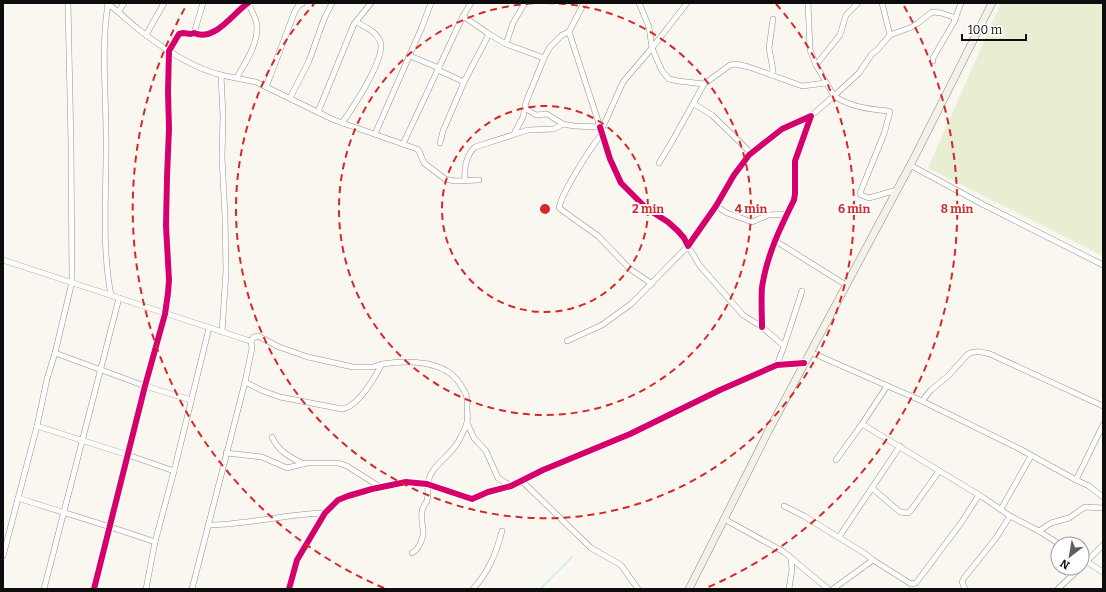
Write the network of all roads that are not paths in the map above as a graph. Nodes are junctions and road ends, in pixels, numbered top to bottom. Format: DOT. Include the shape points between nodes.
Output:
graph roads {
  1 [pos="68,3"];
  2 [pos="124,3"];
  3 [pos="164,3"];
  4 [pos="203,3"];
  5 [pos="248,3"];
  6 [pos="303,3"];
  7 [pos="332,3"];
  8 [pos="371,3"];
  9 [pos="431,3"];
  10 [pos="471,3"];
  11 [pos="525,3"];
  12 [pos="584,3"];
  13 [pos="639,3"];
  14 [pos="686,3"];
  15 [pos="808,3"];
  16 [pos="858,3"];
  17 [pos="882,3"];
  18 [pos="961,3"];
  19 [pos="992,3"];
  20 [pos="107,4"];
  21 [pos="119,11"];
  22 [pos="463,16"];
  23 [pos="956,18"];
  24 [pos="773,19"];
  25 [pos="356,22"];
  26 [pos="569,32"];
  27 [pos="194,33"];
  28 [pos="489,34"];
  29 [pos="146,35"];
  30 [pos="890,35"];
  31 [pos="506,44"];
  32 [pos="652,48"];
  33 [pos="169,50"];
  34 [pos="410,56"];
  35 [pos="544,58"];
  36 [pos="933,61"];
  37 [pos="816,65"];
  38 [pos="438,69"];
  39 [pos="221,75"];
  40 [pos="771,75"];
  41 [pos="237,77"];
  42 [pos="464,82"];
  43 [pos="826,83"];
  44 [pos="704,84"];
  45 [pos="266,87"];
  46 [pos="834,96"];
  47 [pos="290,98"];
  48 [pos="694,104"];
  49 [pos="525,108"];
  50 [pos="318,112"];
  51 [pos="811,116"];
  52 [pos="342,123"];
  53 [pos="563,124"];
  54 [pos="601,131"];
  55 [pos="374,134"];
  56 [pos="514,134"];
  57 [pos="440,143"];
  58 [pos="403,144"];
  59 [pos="751,153"];
  60 [pos="659,164"];
  61 [pos="910,165"];
  62 [pos="465,180"];
  63 [pos="479,180"];
  64 [pos="897,190"];
  65 [pos="716,206"];
  66 [pos="787,214"];
  67 [pos="774,240"];
  68 [pos="688,246"];
  69 [pos="3,260"];
  70 [pos="1103,265"];
  71 [pos="72,282"];
  72 [pos="652,284"];
  73 [pos="846,285"];
  74 [pos="802,291"];
  75 [pos="111,295"];
  76 [pos="119,298"];
  77 [pos="165,314"];
  78 [pos="762,327"];
  79 [pos="209,328"];
  80 [pos="222,332"];
  81 [pos="251,341"];
  82 [pos="567,341"];
  83 [pos="784,346"];
  84 [pos="810,352"];
  85 [pos="55,353"];
  86 [pos="804,363"];
  87 [pos="382,364"];
  88 [pos="777,365"];
  89 [pos="100,369"];
  90 [pos="245,382"];
  91 [pos="145,386"];
  92 [pos="887,386"];
  93 [pos="191,400"];
  94 [pos="922,401"];
  95 [pos="1103,406"];
  96 [pos="467,423"];
  97 [pos="862,424"];
  98 [pos="1103,425"];
  99 [pos="37,426"];
  100 [pos="272,437"];
  101 [pos="82,441"];
  102 [pos="900,446"];
  103 [pos="226,453"];
  104 [pos="128,455"];
  105 [pos="1031,456"];
  106 [pos="836,460"];
  107 [pos="304,464"];
  108 [pos="174,471"];
  109 [pos="939,471"];
  110 [pos="1076,480"];
  111 [pos="522,481"];
  112 [pos="428,484"];
  113 [pos="511,486"];
  114 [pos="380,487"];
  115 [pos="872,488"];
  116 [pos="979,495"];
  117 [pos="1103,497"];
  118 [pos="18,498"];
  119 [pos="784,506"];
  120 [pos="1103,508"];
  121 [pos="1001,509"];
  122 [pos="64,513"];
  123 [pos="325,513"];
  124 [pos="1010,516"];
  125 [pos="724,518"];
  126 [pos="208,525"];
  127 [pos="109,526"];
  128 [pos="502,531"];
  129 [pos="1039,531"];
  130 [pos="839,537"];
  131 [pos="1050,538"];
  132 [pos="155,542"];
  133 [pos="1103,545"];
  134 [pos="412,553"];
  135 [pos="1090,555"];
  136 [pos="3,556"];
  137 [pos="791,559"];
  138 [pos="873,560"];
  139 [pos="1090,564"];
  140 [pos="1103,572"];
  141 [pos="1072,576"];
  142 [pos="44,589"];
  143 [pos="94,589"];
  144 [pos="146,589"];
  145 [pos="192,589"];
  146 [pos="289,589"];
  147 [pos="473,589"];
  148 [pos="638,589"];
  149 [pos="689,589"];
  150 [pos="789,589"];
  151 [pos="828,589"];
  152 [pos="833,589"];
  153 [pos="965,589"];
  154 [pos="1058,589"];
  1 -- 71 [label="street"];
  2 -- 21 [label="street"];
  3 -- 29 [label="street"];
  4 -- 27 [label="street"];
  5 -- 27 [label="street" via="215,31 205,36"];
  5 -- 41 [label="street" via="257,30 250,54"];
  6 -- 45 [label="street" via="295,12"];
  7 -- 47 [label="street"];
  8 -- 25 [label="street"];
  9 -- 34 [label="street"];
  10 -- 22 [label="street"];
  11 -- 31 [label="street" via="513,23"];
  12 -- 26 [label="street"];
  13 -- 32 [label="street" via="649,27"];
  14 -- 32 [label="street"];
  15 -- 37 [label="street" via="810,50"];
  16 -- 37 [label="street" via="846,15 840,35"];
  17 -- 30 [label="street"];
  18 -- 23 [label="street"];
  19 -- 61 [label="main road"];
  20 -- 21 [label="street"];
  20 -- 75 [label="street" via="104,47 106,234 107,279"];
  21 -- 29 [label="street"];
  22 -- 28 [label="street"];
  22 -- 38 [label="street"];
  23 -- 30 [label="street" via="932,12 912,27"];
  23 -- 36 [label="street"];
  24 -- 40 [label="street" via="769,48 773,70"];
  25 -- 50 [label="street"];
  25 -- 52 [label="street" via="376,33 381,51 364,90"];
  26 -- 35 [label="street" via="550,47"];
  26 -- 54 [label="street"];
  27 -- 33 [label="street" via="179,34"];
  28 -- 31 [label="street"];
  28 -- 42 [label="street"];
  29 -- 33 [label="street"];
  30 -- 46 [label="street" via="871,55 859,73"];
  31 -- 35 [label="street"];
  32 -- 44 [label="street" via="662,71 670,79"];
  32 -- 54 [label="street" via="623,82"];
  33 -- 39 [label="street" via="205,70"];
  33 -- 77 [label="street" via="166,226 169,280"];
  34 -- 38 [label="street"];
  34 -- 55 [label="street"];
  35 -- 49 [label="street"];
  37 -- 43 [label="street"];
  38 -- 42 [label="street"];
  38 -- 58 [label="street"];
  39 -- 41 [label="street"];
  39 -- 80 [label="street" via="226,271"];
  40 -- 43 [label="street" via="802,86"];
  40 -- 44 [label="street" via="736,64 730,65"];
  41 -- 45 [label="street"];
  42 -- 57 [label="street"];
  43 -- 46 [label="street"];
  44 -- 48 [label="street"];
  45 -- 47 [label="street"];
  46 -- 51 [label="street"];
  46 -- 64 [label="street" via="854,106 890,112 884,134 860,193 869,198"];
  47 -- 50 [label="street"];
  48 -- 59 [label="street" via="712,115"];
  48 -- 60 [label="street"];
  49 -- 53 [label="street" via="536,115 547,114"];
  49 -- 56 [label="street"];
  50 -- 52 [label="street"];
  51 -- 59 [label="street" via="782,129"];
  51 -- 66 [label="street" via="795,161 795,194"];
  52 -- 55 [label="street"];
  53 -- 54 [label="street"];
  53 -- 56 [label="street" via="554,129 528,130"];
  54 -- 68 [label="street" via="621,182 646,208 678,231"];
  54 -- 72 [label="street" via="559,208 598,236 630,269"];
  55 -- 58 [label="street"];
  56 -- 62 [label="street" via="474,148 466,163"];
  58 -- 62 [label="street" via="419,151 424,163 445,179"];
  59 -- 65 [label="street" via="734,175"];
  61 -- 64 [label="main road"];
  61 -- 70 [label="street"];
  62 -- 63 [label="street"];
  64 -- 73 [label="main road"];
  65 -- 66 [label="street" via="752,222 768,215"];
  65 -- 68 [label="street"];
  66 -- 67 [label="street"];
  67 -- 73 [label="street"];
  67 -- 78 [label="street" via="762,287"];
  68 -- 72 [label="street"];
  68 -- 78 [label="street" via="700,266 743,316"];
  69 -- 71 [label="street"];
  71 -- 75 [label="street"];
  71 -- 85 [label="street"];
  72 -- 82 [label="street" via="614,317"];
  73 -- 84 [label="main road"];
  74 -- 83 [label="street"];
  75 -- 76 [label="street"];
  76 -- 77 [label="street"];
  76 -- 89 [label="street"];
  77 -- 79 [label="street"];
  77 -- 91 [label="street"];
  78 -- 83 [label="street"];
  79 -- 80 [label="street"];
  79 -- 93 [label="street"];
  80 -- 81 [label="street"];
  81 -- 87 [label="street" via="258,336 293,353 353,367 373,367"];
  81 -- 90 [label="street" via="252,348"];
  83 -- 88 [label="street"];
  84 -- 86 [label="main road"];
  84 -- 92 [label="street"];
  85 -- 89 [label="street"];
  85 -- 99 [label="street"];
  86 -- 88 [label="street"];
  86 -- 125 [label="main road"];
  87 -- 90 [label="street" via="359,397 350,407 342,409 280,397"];
  87 -- 96 [label="street" via="427,363 452,374 468,397"];
  88 -- 111 [label="street"];
  89 -- 91 [label="street"];
  89 -- 101 [label="street"];
  90 -- 103 [label="street"];
  91 -- 93 [label="street"];
  91 -- 104 [label="street"];
  92 -- 94 [label="street"];
  92 -- 97 [label="street"];
  93 -- 108 [label="street"];
  94 -- 95 [label="street" via="968,354 979,352 990,354"];
  94 -- 105 [label="street"];
  96 -- 112 [label="street" via="458,443 430,474"];
  96 -- 113 [label="street" via="474,438 486,451 498,478"];
  97 -- 102 [label="street"];
  97 -- 106 [label="street"];
  98 -- 110 [label="street"];
  99 -- 101 [label="street"];
  99 -- 118 [label="street"];
  100 -- 107 [label="street" via="275,445"];
  101 -- 104 [label="street"];
  101 -- 122 [label="street"];
  102 -- 109 [label="street"];
  102 -- 115 [label="street"];
  103 -- 107 [label="street" via="262,457 287,468"];
  103 -- 126 [label="street"];
  104 -- 108 [label="street"];
  104 -- 127 [label="street"];
  105 -- 110 [label="street"];
  105 -- 121 [label="street"];
  107 -- 114 [label="street" via="338,463"];
  108 -- 132 [label="street"];
  109 -- 115 [label="street" via="908,513 900,512"];
  109 -- 116 [label="street"];
  110 -- 117 [label="street"];
  111 -- 113 [label="street"];
  111 -- 148 [label="street" via="591,548 620,565"];
  112 -- 113 [label="street" via="472,499"];
  112 -- 114 [label="street" via="406,482"];
  112 -- 134 [label="street" via="429,492 421,520 423,539"];
  114 -- 123 [label="street" via="338,500"];
  115 -- 130 [label="street"];
  116 -- 121 [label="street"];
  116 -- 138 [label="street" via="916,583 911,584"];
  118 -- 122 [label="street"];
  118 -- 136 [label="street"];
  119 -- 130 [label="street"];
  120 -- 129 [label="street" via="1085,507 1069,518 1050,522"];
  121 -- 124 [label="street"];
  122 -- 127 [label="street"];
  122 -- 142 [label="street"];
  123 -- 126 [label="street"];
  123 -- 146 [label="street" via="298,560"];
  124 -- 129 [label="street"];
  124 -- 153 [label="street" via="964,578 962,582"];
  125 -- 137 [label="street" via="784,552"];
  125 -- 149 [label="main road"];
  126 -- 145 [label="street"];
  127 -- 132 [label="street"];
  127 -- 143 [label="street"];
  128 -- 147 [label="street" via="490,566"];
  129 -- 131 [label="street"];
  130 -- 138 [label="street"];
  132 -- 144 [label="street"];
  133 -- 135 [label="street"];
  137 -- 150 [label="street"];
  137 -- 151 [label="street"];
  138 -- 152 [label="street"];
  139 -- 140 [label="street"];
  141 -- 154 [label="street"];
}
